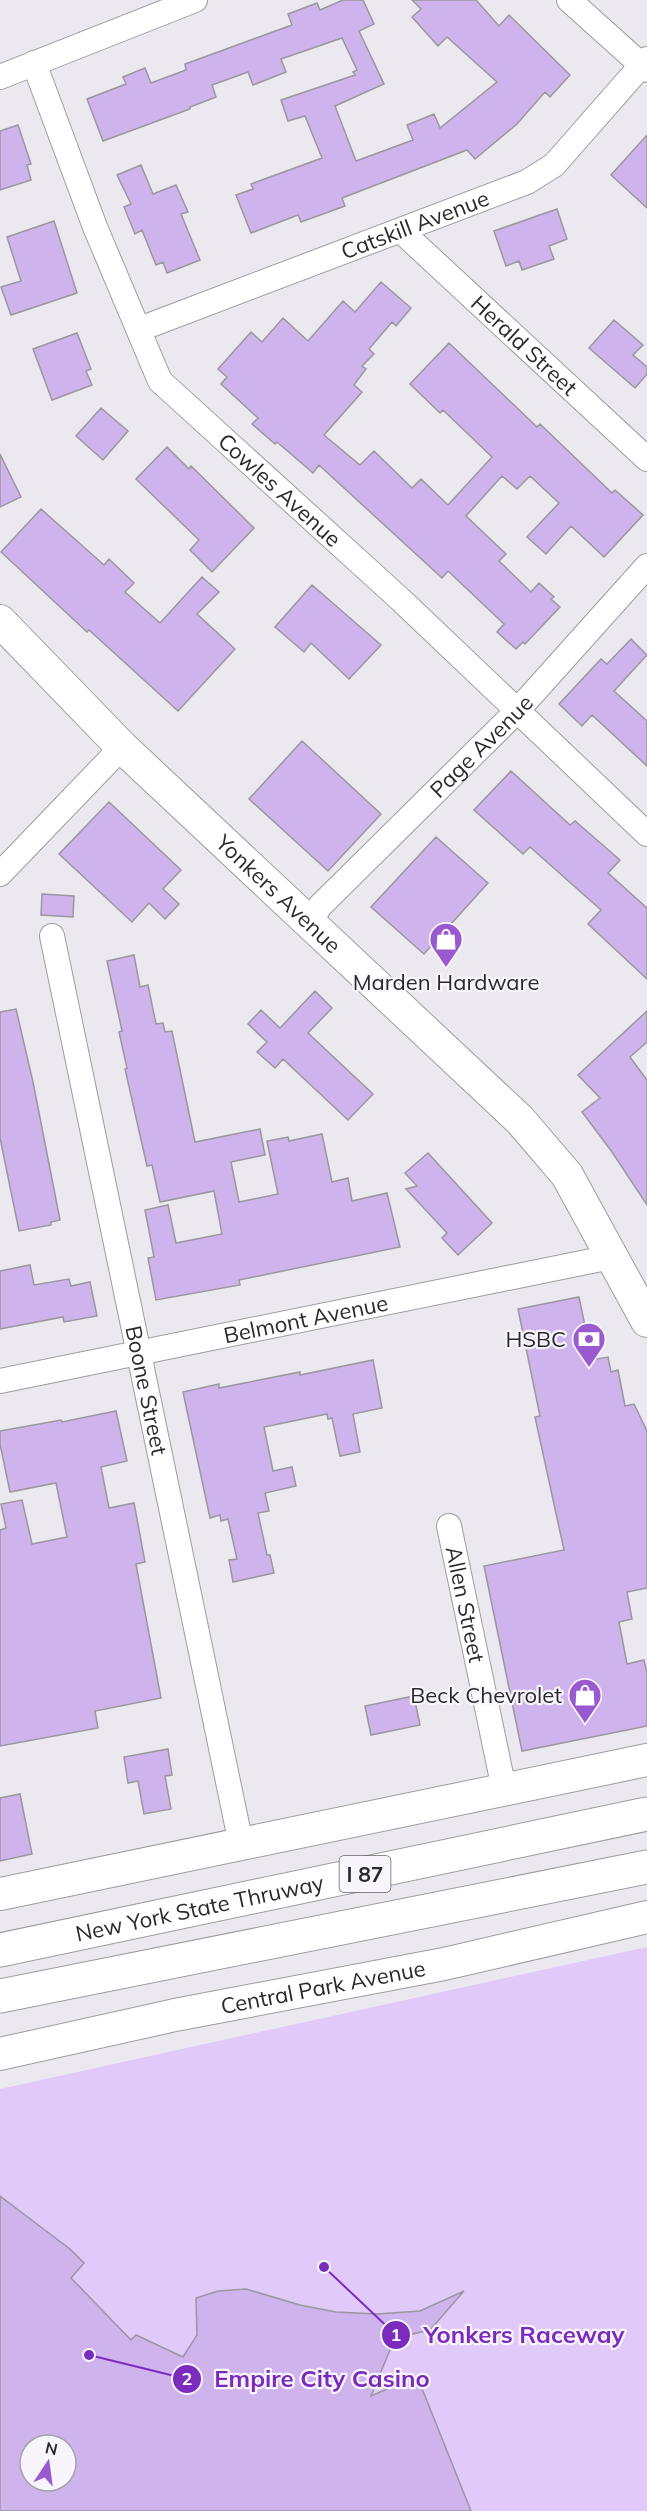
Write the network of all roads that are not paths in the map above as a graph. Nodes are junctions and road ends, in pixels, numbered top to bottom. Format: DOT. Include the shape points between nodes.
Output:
graph roads {
  1 [pos="195,0"];
  2 [pos="569,0"];
  3 [pos="34,63"];
  4 [pos="645,65"];
  5 [pos="0,77"];
  6 [pos="401,231"];
  7 [pos="140,329"];
  8 [pos="647,459"];
  9 [pos="647,566"];
  10 [pos="0,621"];
  11 [pos="517,711"];
  12 [pos="122,747"];
  13 [pos="647,834"];
  14 [pos="0,874"];
  15 [pos="310,922"];
  16 [pos="52,936"];
  17 [pos="611,1257"];
  18 [pos="647,1321"];
  19 [pos="138,1353"];
  20 [pos="0,1381"];
  21 [pos="449,1526"];
  22 [pos="647,1760"];
  23 [pos="504,1789"];
  24 [pos="647,1814"];
  25 [pos="241,1844"];
  26 [pos="647,1867"];
  27 [pos="0,1894"];
  28 [pos="647,1917"];
  29 [pos="0,1950"];
  30 [pos="0,1996"];
  31 [pos="0,2054"];
  1 -- 3 [label="street"];
  2 -- 4 [label="street"];
  3 -- 5 [label="street"];
  3 -- 7 [label="street, Cowles Avenue" via="95,227"];
  4 -- 6 [label="street, Catskill Avenue" via="554,165 528,182"];
  6 -- 7 [label="street, Catskill Avenue"];
  6 -- 8 [label="street, Herald Street"];
  7 -- 11 [label="street, Cowles Avenue" via="160,381"];
  9 -- 11 [label="street, Page Avenue"];
  10 -- 12 [label="main road, Yonkers Avenue"];
  11 -- 13 [label="street, Cowles Avenue"];
  11 -- 15 [label="street, Page Avenue" via="320,906"];
  12 -- 14 [label="street"];
  12 -- 15 [label="main road, Yonkers Avenue"];
  15 -- 17 [label="main road, Yonkers Avenue" via="520,1120 567,1176"];
  16 -- 19 [label="street, Boone Street"];
  17 -- 18 [label="main road, Yonkers Avenue"];
  17 -- 19 [label="street, Belmont Avenue"];
  19 -- 20 [label="street, Belmont Avenue"];
  19 -- 25 [label="street, Boone Street"];
  21 -- 23 [label="street, Allen Street"];
  22 -- 23 [label="main road"];
  23 -- 25 [label="main road"];
  24 -- 29 [label="highway, New York State Thruway / I 87"];
  25 -- 27 [label="main road"];
  26 -- 30 [label="highway, New York State Thruway / I 87"];
  28 -- 31 [label="main road, Central Park Avenue" via="444,1964 175,2015"];
}
